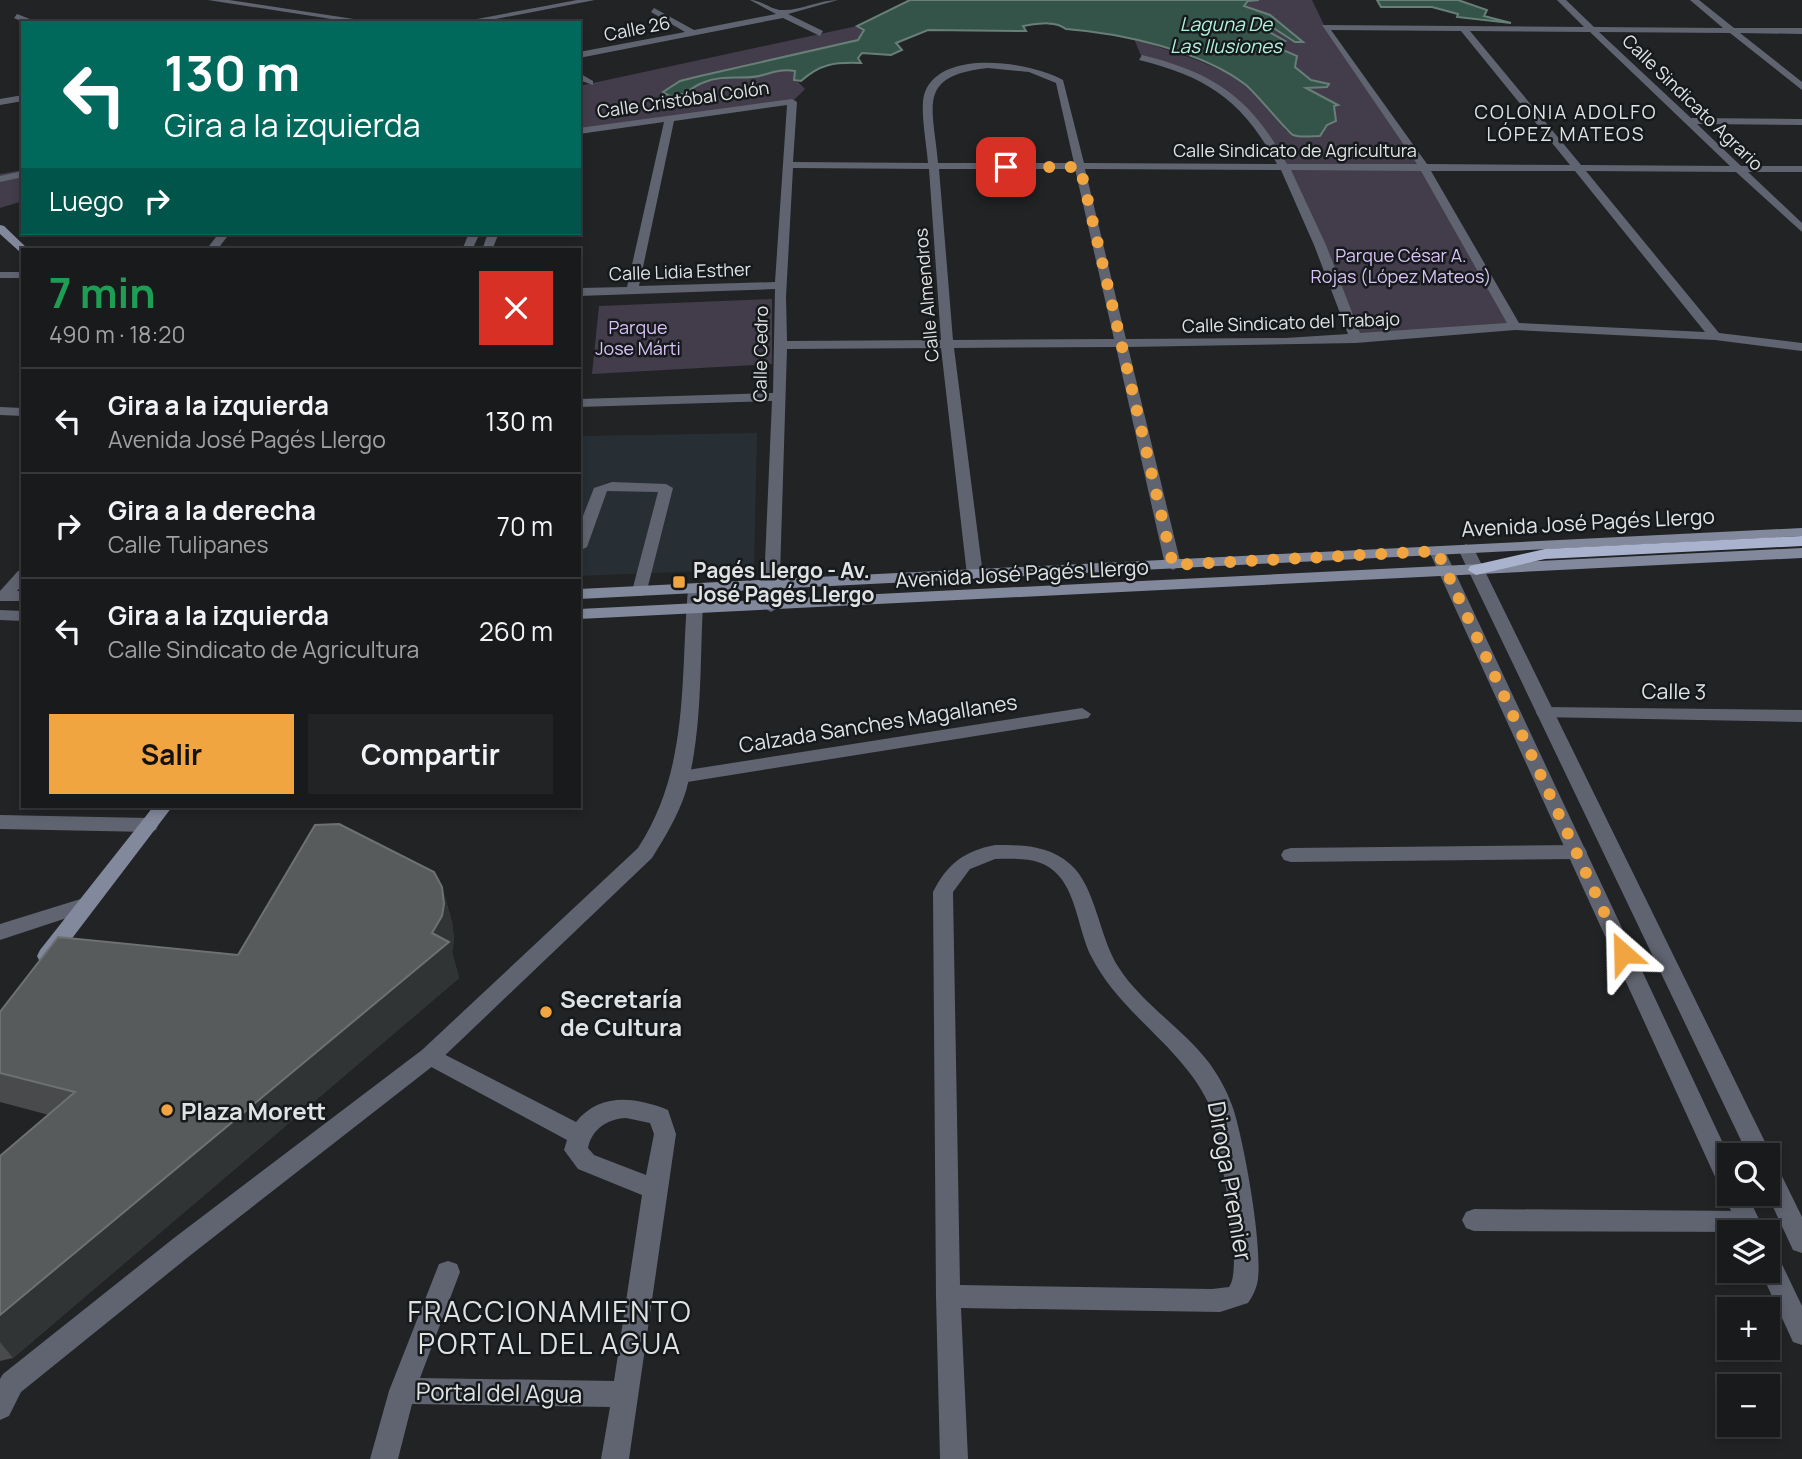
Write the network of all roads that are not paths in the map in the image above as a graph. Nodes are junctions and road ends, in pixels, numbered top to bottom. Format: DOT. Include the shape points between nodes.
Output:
graph roads {
  1 [pos="212,0"];
  2 [pos="591,0"];
  3 [pos="754,0"];
  4 [pos="834,0"];
  5 [pos="1561,0"];
  6 [pos="1694,0"];
  7 [pos="654,10"];
  8 [pos="782,14"];
  9 [pos="17,16"];
  10 [pos="496,20"];
  11 [pos="28,21"];
  12 [pos="362,21"];
  13 [pos="1463,28"];
  14 [pos="1595,29"];
  15 [pos="1732,30"];
  16 [pos="1802,31"];
  17 [pos="692,33"];
  18 [pos="820,33"];
  19 [pos="581,55"];
  20 [pos="1142,58"];
  21 [pos="581,77"];
  22 [pos="590,83"];
  23 [pos="1802,88"];
  24 [pos="21,98"];
  25 [pos="0,102"];
  26 [pos="792,102"];
  27 [pos="670,118"];
  28 [pos="1690,121"];
  29 [pos="1802,122"];
  30 [pos="581,131"];
  31 [pos="787,165"];
  32 [pos="932,167"];
  33 [pos="1080,167"];
  34 [pos="1424,167"];
  35 [pos="1284,168"];
  36 [pos="1580,169"];
  37 [pos="1741,169"];
  38 [pos="1802,169"];
  39 [pos="21,174"];
  40 [pos="0,179"];
  41 [pos="0,228"];
  42 [pos="1802,229"];
  43 [pos="22,248"];
  44 [pos="0,275"];
  45 [pos="21,275"];
  46 [pos="632,290"];
  47 [pos="780,291"];
  48 [pos="581,292"];
  49 [pos="581,303"];
  50 [pos="1515,326"];
  51 [pos="1716,336"];
  52 [pos="1356,339"];
  53 [pos="947,343"];
  54 [pos="1121,344"];
  55 [pos="781,345"];
  56 [pos="1802,347"];
  57 [pos="779,397"];
  58 [pos="581,403"];
  59 [pos="0,411"];
  60 [pos="21,412"];
  61 [pos="1802,532"];
  62 [pos="1802,541"];
  63 [pos="581,542"];
  64 [pos="1466,549"];
  65 [pos="1437,551"];
  66 [pos="1802,553"];
  67 [pos="1173,565"];
  68 [pos="1476,570"];
  69 [pos="1447,572"];
  70 [pos="975,575"];
  71 [pos="21,576"];
  72 [pos="770,586"];
  73 [pos="696,589"];
  74 [pos="640,591"];
  75 [pos="581,594"];
  76 [pos="2,596"];
  77 [pos="21,596"];
  78 [pos="771,607"];
  79 [pos="693,611"];
  80 [pos="581,614"];
  81 [pos="0,615"];
  82 [pos="21,615"];
  83 [pos="1545,713"];
  84 [pos="1082,714"];
  85 [pos="1802,716"];
  86 [pos="681,777"];
  87 [pos="162,808"];
  88 [pos="0,822"];
  89 [pos="149,825"];
  90 [pos="1577,852"];
  91 [pos="1291,855"];
  92 [pos="87,904"];
  93 [pos="0,932"];
  94 [pos="32,975"];
  95 [pos="430,1056"];
  96 [pos="579,1135"];
  97 [pos="1754,1143"];
  98 [pos="1717,1155"];
  99 [pos="655,1189"];
  100 [pos="1780,1196"];
  101 [pos="1474,1220"];
  102 [pos="1717,1226"];
  103 [pos="1802,1242"];
  104 [pos="448,1272"];
  105 [pos="1778,1283"];
  106 [pos="948,1296"];
  107 [pos="1802,1333"];
  108 [pos="6,1384"];
  109 [pos="402,1391"];
  110 [pos="625,1394"];
  111 [pos="0,1407"];
  112 [pos="384,1459"];
  113 [pos="615,1459"];
  114 [pos="954,1459"];
  1 -- 12 [label="street"];
  2 -- 10 [label="street"];
  3 -- 8 [label="street"];
  4 -- 8 [label="street, Calle 26"];
  5 -- 14 [label="street, Calle Sindicato Agrario"];
  6 -- 15 [label="street"];
  7 -- 17 [label="street"];
  8 -- 17 [label="street, Calle 26"];
  8 -- 18 [label="street"];
  9 -- 11 [label="street"];
  13 -- 14 [label="street"];
  13 -- 34 [label="street" via="1325,27"];
  13 -- 36 [label="street"];
  14 -- 15 [label="street"];
  14 -- 28 [label="street, Calle Sindicato Agrario"];
  15 -- 16 [label="street"];
  15 -- 23 [label="street"];
  17 -- 19 [label="street, Calle 26"];
  20 -- 35 [label="street" via="1190,73 1234,97 1262,130"];
  21 -- 22 [label="street"];
  24 -- 25 [label="street"];
  26 -- 27 [label="street, Calle Cristóbal Colón"];
  26 -- 31 [label="street, Calle Cedro"];
  27 -- 30 [label="street, Calle Cristóbal Colón"];
  27 -- 46 [label="street"];
  28 -- 29 [label="street"];
  28 -- 37 [label="street, Calle Sindicato Agrario"];
  31 -- 32 [label="street, Calle Sindicato de Agricultura"];
  31 -- 47 [label="street, Calle Cedro"];
  32 -- 33 [label="street, Calle Sindicato de Agricultura"];
  32 -- 33 [label="street, Calle Almendros" via="928,95 932,85 953,71 1000,66 1038,71 1060,82"];
  32 -- 53 [label="street, Calle Almendros"];
  33 -- 35 [label="street, Calle Sindicato de Agricultura"];
  33 -- 54 [label="street"];
  34 -- 35 [label="street, Calle Sindicato de Agricultura"];
  34 -- 36 [label="street, Calle Sindicato de Agricultura"];
  34 -- 50 [label="street"];
  35 -- 52 [label="street"];
  36 -- 37 [label="street, Calle Sindicato de Agricultura"];
  36 -- 51 [label="street"];
  37 -- 38 [label="street, Calle Sindicato de Agricultura"];
  37 -- 42 [label="street, Calle Sindicato Agrario"];
  39 -- 40 [label="street"];
  41 -- 43 [label="main road"];
  44 -- 45 [label="street"];
  46 -- 47 [label="street, Calle Lidia Esther"];
  46 -- 48 [label="street, Calle Lidia Esther"];
  47 -- 49 [label="street, Calle Lidia Esther"];
  47 -- 55 [label="street, Calle Cedro"];
  50 -- 51 [label="street, Calle Sindicato del Trabajo"];
  50 -- 52 [label="street, Calle Sindicato del Trabajo"];
  51 -- 56 [label="street, Calle Sindicato del Trabajo"];
  52 -- 54 [label="street, Calle Sindicato del Trabajo"];
  53 -- 54 [label="street, Calle Sindicato del Trabajo"];
  53 -- 55 [label="street, Calle Sindicato del Trabajo"];
  53 -- 70 [label="street, Calle Almendros"];
  54 -- 67 [label="street"];
  55 -- 57 [label="street, Calle Cedro"];
  57 -- 58 [label="street"];
  57 -- 72 [label="street, Calle Cedro"];
  59 -- 60 [label="street"];
  61 -- 64 [label="main road, Avenida José Pagés Llergo"];
  62 -- 68 [label="highway" via="1545,554"];
  63 -- 74 [label="street" via="601,488 666,488"];
  64 -- 65 [label="main road, Avenida José Pagés Llergo"];
  64 -- 68 [label="street"];
  65 -- 67 [label="main road, Avenida José Pagés Llergo"];
  65 -- 69 [label="street"];
  66 -- 68 [label="main road, Avenida José Pagés Llergo"];
  67 -- 70 [label="main road, Avenida José Pagés Llergo"];
  68 -- 69 [label="main road, Avenida José Pagés Llergo"];
  68 -- 83 [label="street"];
  69 -- 78 [label="main road, Avenida José Pagés Llergo"];
  69 -- 90 [label="street"];
  70 -- 72 [label="main road, Avenida José Pagés Llergo"];
  71 -- 76 [label="street"];
  72 -- 73 [label="main road, Avenida José Pagés Llergo"];
  72 -- 78 [label="street, Calle Cedro"];
  73 -- 74 [label="main road, Avenida José Pagés Llergo"];
  73 -- 79 [label="street"];
  74 -- 75 [label="main road, Avenida José Pagés Llergo"];
  76 -- 77 [label="street"];
  78 -- 79 [label="main road, Avenida José Pagés Llergo"];
  79 -- 80 [label="main road, Avenida José Pagés Llergo"];
  79 -- 86 [label="street" via="688,729"];
  81 -- 82 [label="street"];
  83 -- 85 [label="street, Calle 3"];
  83 -- 97 [label="street"];
  84 -- 86 [label="street, Calzada Sanches Magallanes"];
  86 -- 95 [label="street" via="667,823 646,853"];
  87 -- 89 [label="main road"];
  88 -- 89 [label="street"];
  89 -- 92 [label="main road"];
  90 -- 91 [label="street"];
  90 -- 98 [label="street"];
  92 -- 93 [label="street"];
  92 -- 94 [label="main road"];
  95 -- 96 [label="street"];
  95 -- 108 [label="street"];
  96 -- 99 [label="street" via="576,1150 586,1163"];
  96 -- 99 [label="street" via="593,1116 606,1111 644,1110 660,1117 666,1133"];
  99 -- 110 [label="street"];
  100 -- 103 [label="street"];
  101 -- 102 [label="street"];
  104 -- 109 [label="street"];
  105 -- 107 [label="street"];
  106 -- 106 [label="street, Diroga Premier" via="943,892 956,869 973,858 997,852 1038,853 1061,867 1078,889 1101,957 1115,978 1197,1060 1217,1093 1246,1247 1246,1282 1235,1297 1212,1301"];
  106 -- 114 [label="street, Diroga Premier"];
  108 -- 111 [label="street"];
  109 -- 110 [label="street, Portal del Agua"];
  109 -- 112 [label="street, Portal del Agua"];
  110 -- 113 [label="street"];
}
